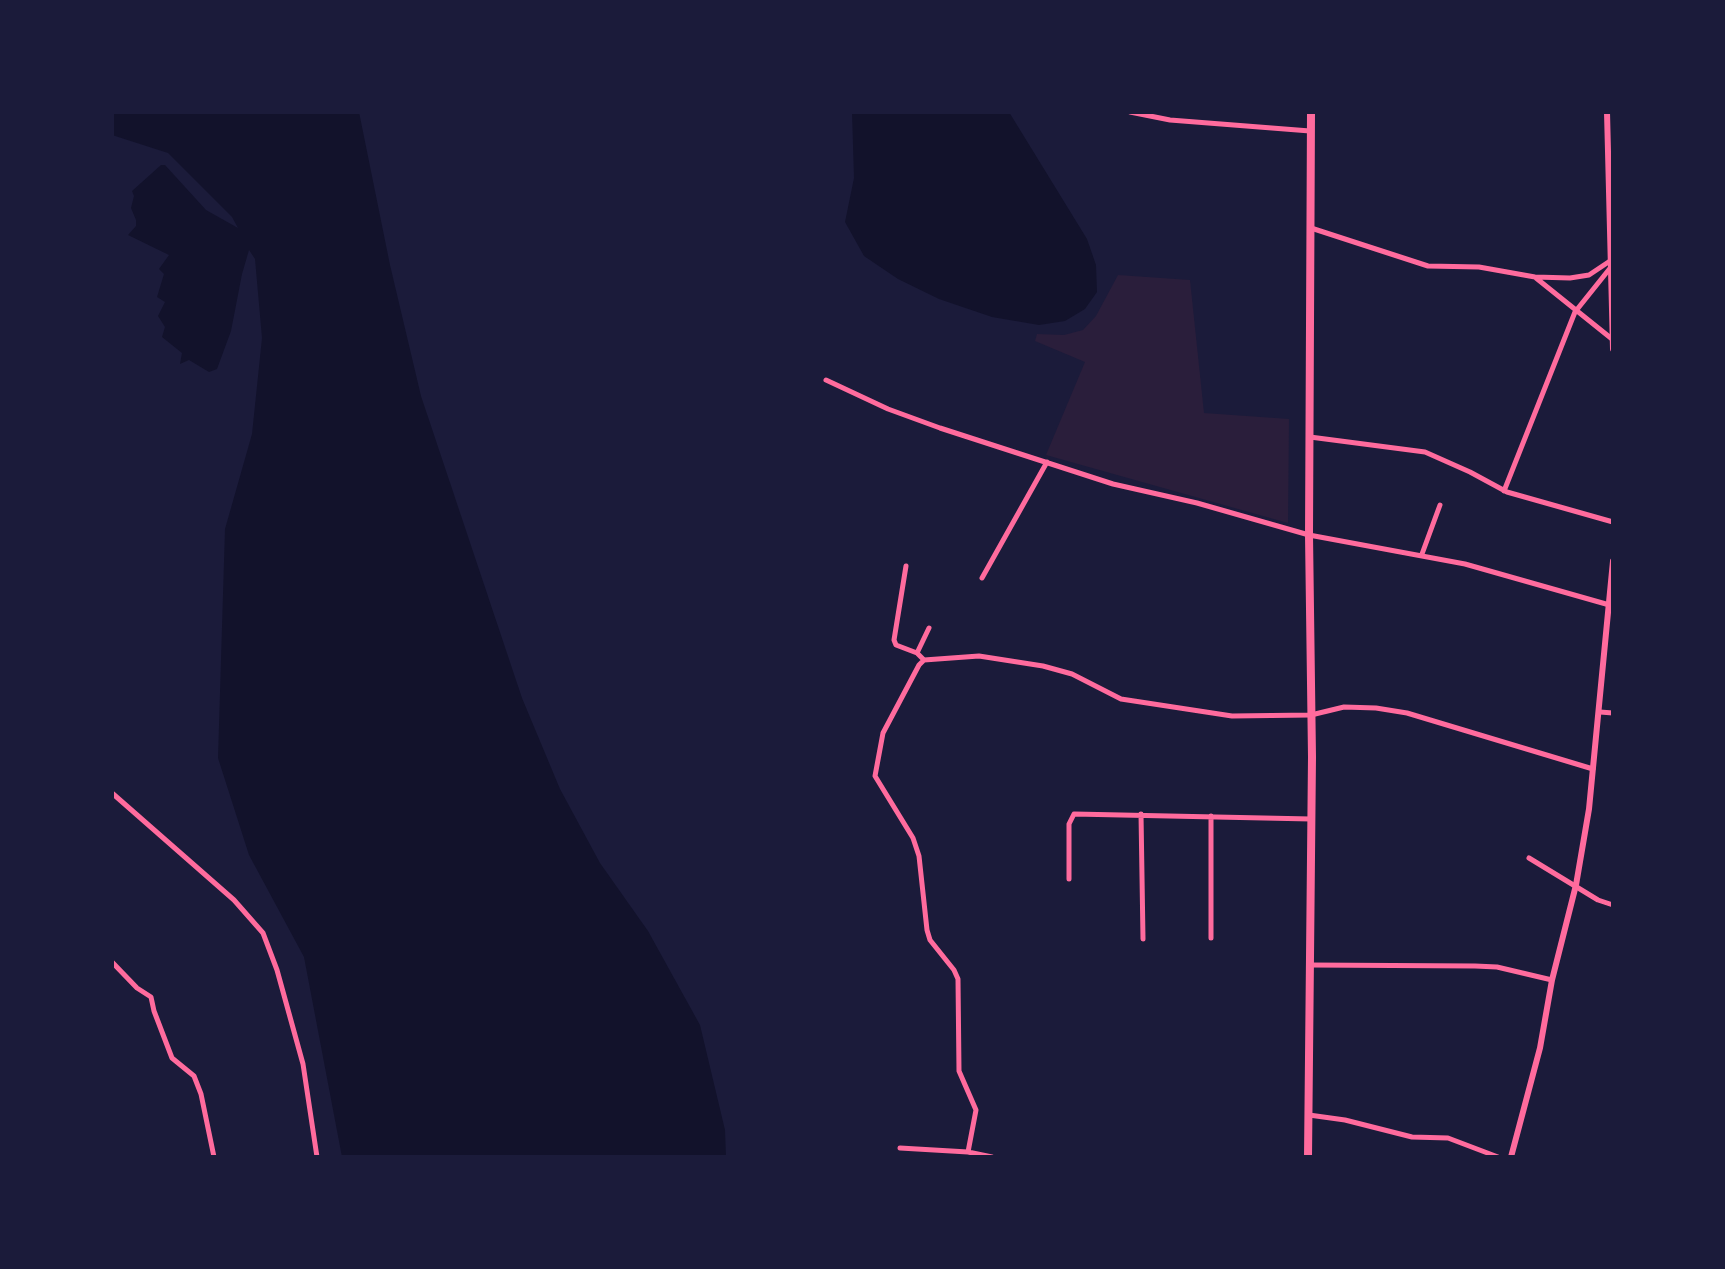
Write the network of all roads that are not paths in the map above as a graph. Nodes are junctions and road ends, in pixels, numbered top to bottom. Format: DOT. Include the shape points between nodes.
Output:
graph roads {
  1 [pos="1130,112"];
  2 [pos="1311,112"];
  3 [pos="1607,112"];
  4 [pos="1310,131"];
  5 [pos="1310,228"];
  6 [pos="1612,262"];
  7 [pos="1535,277"];
  8 [pos="1575,312"];
  9 [pos="1613,340"];
  10 [pos="1613,349"];
  11 [pos="826,380"];
  12 [pos="1309,437"];
  13 [pos="1047,462"];
  14 [pos="1504,491"];
  15 [pos="1440,505"];
  16 [pos="1613,522"];
  17 [pos="1309,535"];
  18 [pos="1422,554"];
  19 [pos="1613,561"];
  20 [pos="906,566"];
  21 [pos="982,578"];
  22 [pos="1610,605"];
  23 [pos="929,628"];
  24 [pos="917,653"];
  25 [pos="924,660"];
  26 [pos="1600,712"];
  27 [pos="1613,713"];
  28 [pos="1311,715"];
  29 [pos="1594,769"];
  30 [pos="112,793"];
  31 [pos="1141,814"];
  32 [pos="1211,816"];
  33 [pos="1311,819"];
  34 [pos="1529,858"];
  35 [pos="1069,879"];
  36 [pos="1576,885"];
  37 [pos="1613,905"];
  38 [pos="1211,938"];
  39 [pos="1143,939"];
  40 [pos="112,962"];
  41 [pos="1310,965"];
  42 [pos="1552,980"];
  43 [pos="1308,1115"];
  44 [pos="900,1148"];
  45 [pos="968,1152"];
  46 [pos="214,1157"];
  47 [pos="317,1157"];
  48 [pos="992,1157"];
  49 [pos="1308,1157"];
  50 [pos="1498,1157"];
  51 [pos="1511,1157"];
  1 -- 4 [label="street"];
  2 -- 4 [label="main road"];
  3 -- 6 [label="street"];
  4 -- 5 [label="main road"];
  5 -- 7 [label="street" via="1419,265 1479,267"];
  5 -- 12 [label="main road"];
  6 -- 7 [label="street" via="1582,278"];
  6 -- 8 [label="street"];
  6 -- 9 [label="street"];
  7 -- 8 [label="street"];
  8 -- 9 [label="street"];
  8 -- 14 [label="street"];
  9 -- 10 [label="street"];
  11 -- 13 [label="street" via="901,413"];
  12 -- 14 [label="street" via="1425,452"];
  12 -- 17 [label="main road"];
  13 -- 17 [label="street"];
  13 -- 21 [label="street"];
  14 -- 16 [label="street"];
  15 -- 18 [label="street"];
  17 -- 18 [label="street"];
  17 -- 28 [label="main road"];
  18 -- 22 [label="street"];
  19 -- 22 [label="street"];
  20 -- 24 [label="street" via="894,640"];
  22 -- 26 [label="street"];
  23 -- 24 [label="street"];
  24 -- 25 [label="street"];
  25 -- 28 [label="street" via="988,657 1072,674 1113,696 1148,704 1237,716"];
  25 -- 45 [label="street" via="883,733 875,776 913,838 930,940 958,979 959,1071 976,1110"];
  26 -- 27 [label="street"];
  26 -- 29 [label="street"];
  28 -- 29 [label="street" via="1349,707 1407,713"];
  28 -- 33 [label="main road"];
  29 -- 36 [label="street"];
  30 -- 47 [label="street" via="234,900 263,933 303,1064"];
  31 -- 32 [label="street"];
  31 -- 35 [label="street" via="1074,814 1069,824"];
  31 -- 39 [label="street"];
  32 -- 33 [label="street"];
  32 -- 38 [label="street"];
  33 -- 41 [label="main road"];
  34 -- 36 [label="street"];
  36 -- 37 [label="street"];
  36 -- 42 [label="street"];
  40 -- 46 [label="street" via="151,997 172,1058 194,1076"];
  41 -- 42 [label="street" via="1497,967"];
  41 -- 43 [label="main road"];
  42 -- 51 [label="street"];
  43 -- 49 [label="main road"];
  43 -- 50 [label="street" via="1412,1137 1448,1138"];
  44 -- 45 [label="street"];
  45 -- 48 [label="street"];
}
